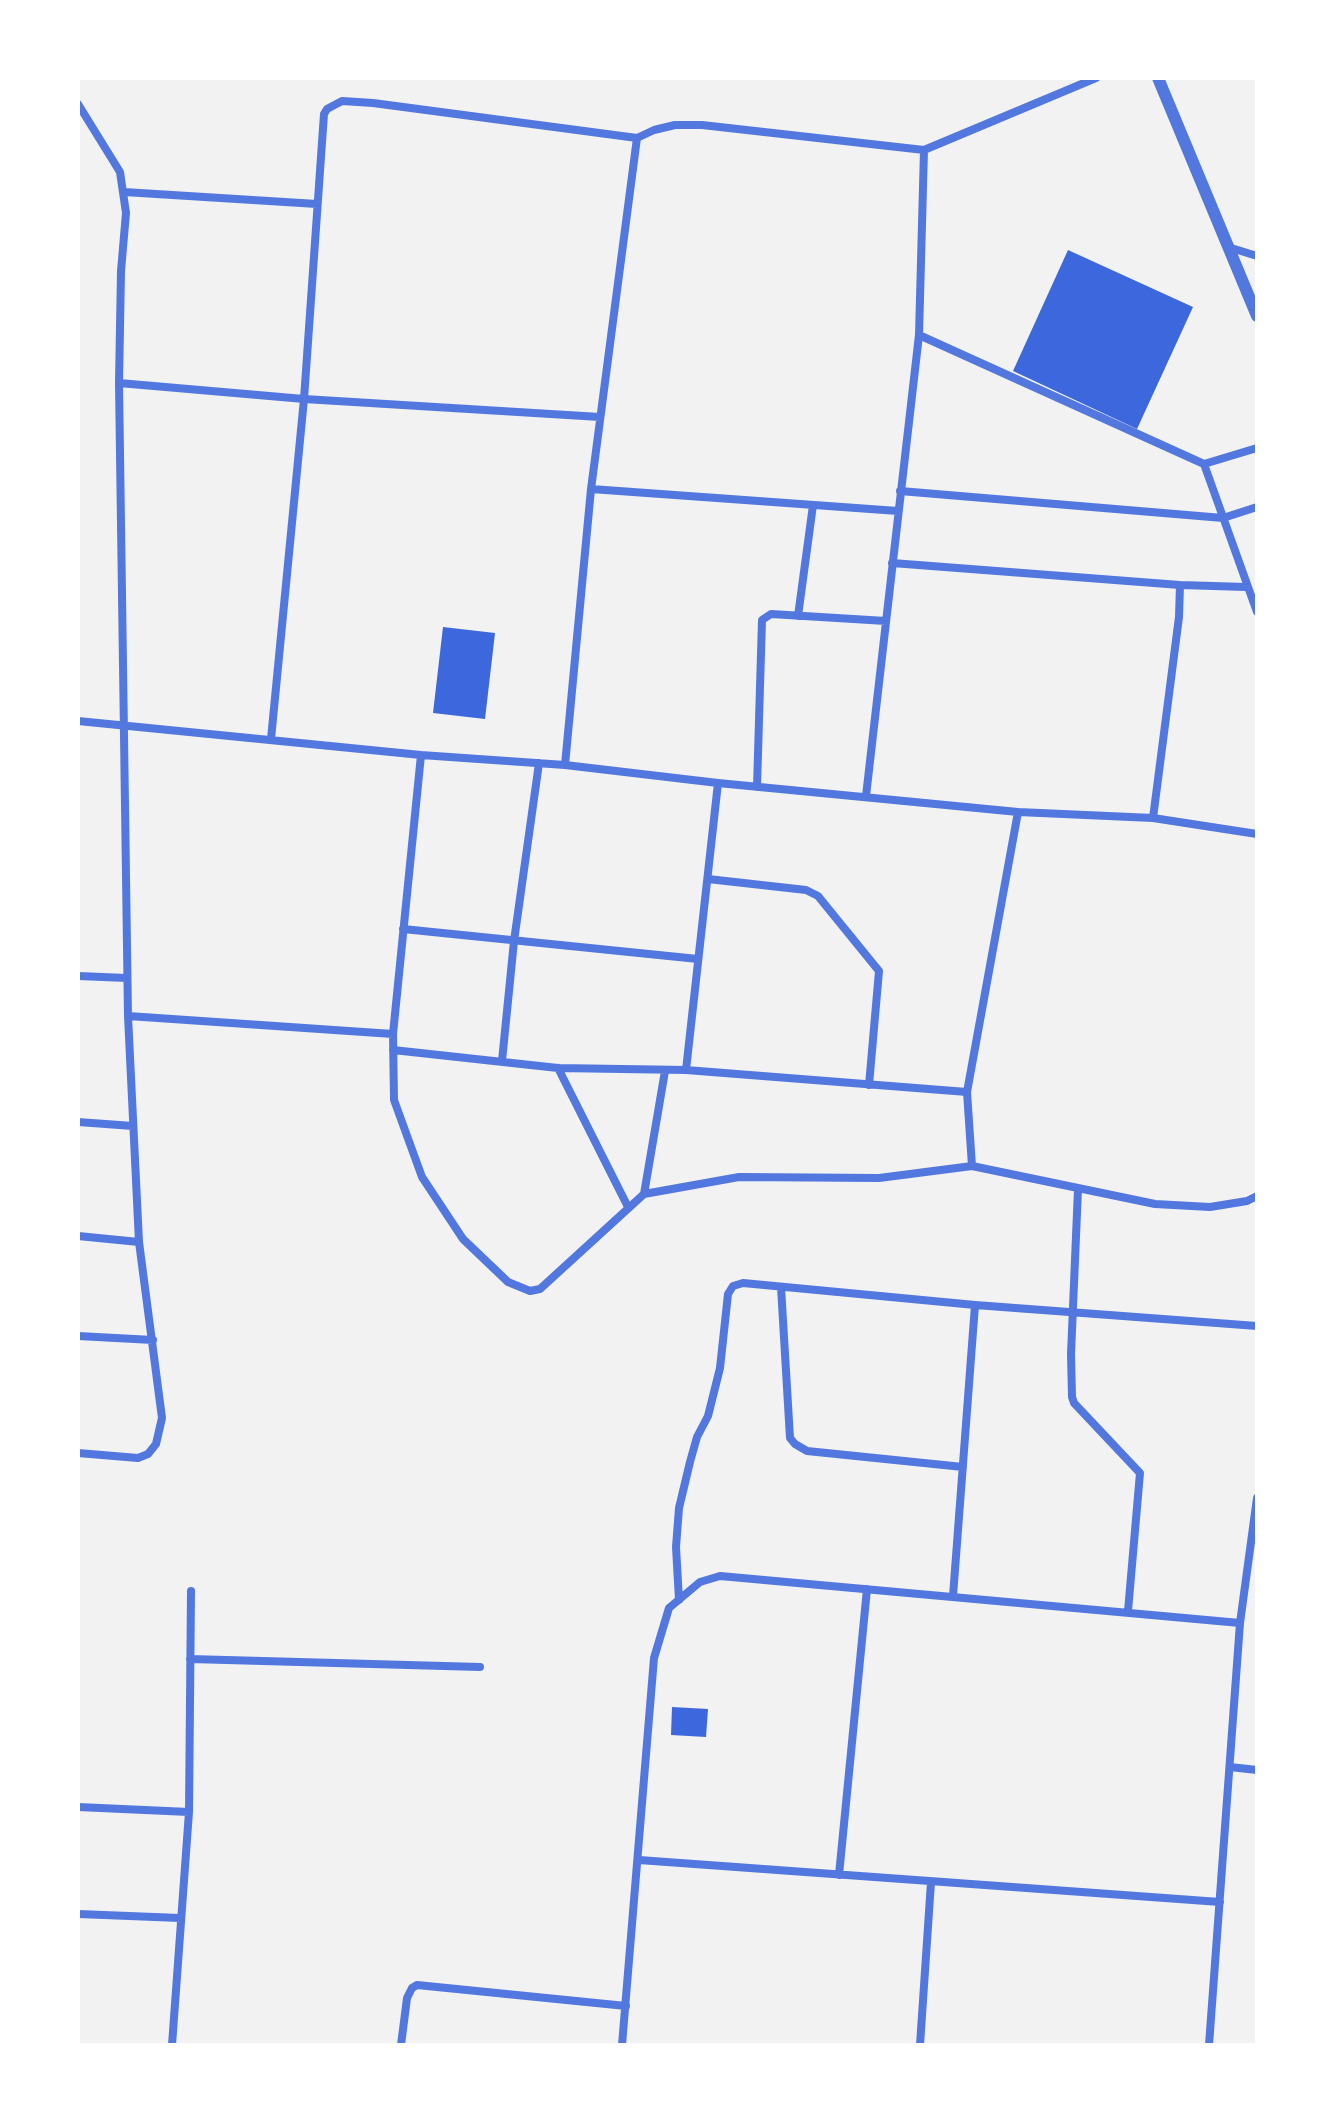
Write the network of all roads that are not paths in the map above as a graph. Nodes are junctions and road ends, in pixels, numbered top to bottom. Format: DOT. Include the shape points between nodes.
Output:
graph roads {
  1 [pos="1096,78"];
  2 [pos="1158,78"];
  3 [pos="78,104"];
  4 [pos="637,138"];
  5 [pos="924,150"];
  6 [pos="124,192"];
  7 [pos="317,204"];
  8 [pos="1227,247"];
  9 [pos="1257,256"];
  10 [pos="1257,316"];
  11 [pos="919,335"];
  12 [pos="119,383"];
  13 [pos="304,399"];
  14 [pos="600,417"];
  15 [pos="1257,448"];
  16 [pos="1204,464"];
  17 [pos="591,489"];
  18 [pos="900,491"];
  19 [pos="813,505"];
  20 [pos="1257,507"];
  21 [pos="898,511"];
  22 [pos="1223,518"];
  23 [pos="892,563"];
  24 [pos="1180,585"];
  25 [pos="1246,587"];
  26 [pos="1257,612"];
  27 [pos="798,616"];
  28 [pos="886,621"];
  29 [pos="78,721"];
  30 [pos="123,724"];
  31 [pos="271,739"];
  32 [pos="421,755"];
  33 [pos="539,763"];
  34 [pos="565,765"];
  35 [pos="718,783"];
  36 [pos="757,787"];
  37 [pos="866,796"];
  38 [pos="1018,812"];
  39 [pos="1153,818"];
  40 [pos="1257,834"];
  41 [pos="708,879"];
  42 [pos="403,929"];
  43 [pos="514,941"];
  44 [pos="698,959"];
  45 [pos="78,976"];
  46 [pos="127,978"];
  47 [pos="128,1016"];
  48 [pos="393,1034"];
  49 [pos="393,1050"];
  50 [pos="502,1061"];
  51 [pos="558,1068"];
  52 [pos="686,1070"];
  53 [pos="665,1071"];
  54 [pos="869,1085"];
  55 [pos="967,1092"];
  56 [pos="78,1122"];
  57 [pos="133,1126"];
  58 [pos="972,1166"];
  59 [pos="1078,1189"];
  60 [pos="644,1194"];
  61 [pos="1257,1196"];
  62 [pos="628,1207"];
  63 [pos="78,1236"];
  64 [pos="139,1242"];
  65 [pos="781,1287"];
  66 [pos="975,1305"];
  67 [pos="1073,1313"];
  68 [pos="1257,1326"];
  69 [pos="78,1336"];
  70 [pos="153,1340"];
  71 [pos="78,1453"];
  72 [pos="963,1467"];
  73 [pos="1257,1498"];
  74 [pos="867,1589"];
  75 [pos="191,1591"];
  76 [pos="953,1596"];
  77 [pos="679,1600"];
  78 [pos="1128,1611"];
  79 [pos="1240,1623"];
  80 [pos="190,1659"];
  81 [pos="480,1667"];
  82 [pos="1230,1767"];
  83 [pos="1257,1770"];
  84 [pos="78,1807"];
  85 [pos="189,1812"];
  86 [pos="639,1860"];
  87 [pos="839,1875"];
  88 [pos="931,1882"];
  89 [pos="1220,1902"];
  90 [pos="78,1914"];
  91 [pos="180,1918"];
  92 [pos="626,2006"];
  93 [pos="172,2045"];
  94 [pos="401,2045"];
  95 [pos="622,2045"];
  96 [pos="920,2045"];
  97 [pos="1209,2045"];
  1 -- 5 [label="street"];
  2 -- 8 [label="street"];
  3 -- 6 [label="street" via="120,172"];
  4 -- 5 [label="street" via="675,125 702,125"];
  4 -- 7 [label="street" via="342,101 327,109 322,120"];
  4 -- 14 [label="street"];
  5 -- 11 [label="street"];
  6 -- 7 [label="street"];
  6 -- 12 [label="street"];
  7 -- 13 [label="street"];
  8 -- 9 [label="street"];
  8 -- 10 [label="street"];
  11 -- 16 [label="street"];
  11 -- 18 [label="street"];
  12 -- 13 [label="street"];
  12 -- 30 [label="street"];
  13 -- 14 [label="street"];
  13 -- 31 [label="street"];
  14 -- 17 [label="street"];
  15 -- 16 [label="street"];
  16 -- 22 [label="street"];
  17 -- 19 [label="street"];
  17 -- 34 [label="street"];
  18 -- 21 [label="street"];
  18 -- 22 [label="street"];
  19 -- 21 [label="street"];
  19 -- 27 [label="street"];
  20 -- 22 [label="street"];
  21 -- 23 [label="street"];
  22 -- 25 [label="street"];
  23 -- 24 [label="street"];
  23 -- 28 [label="street"];
  24 -- 25 [label="street"];
  24 -- 39 [label="street"];
  25 -- 26 [label="street"];
  27 -- 28 [label="street"];
  27 -- 36 [label="street" via="771,614 762,620"];
  28 -- 37 [label="street"];
  29 -- 30 [label="street"];
  30 -- 31 [label="street"];
  30 -- 46 [label="street"];
  31 -- 32 [label="street"];
  32 -- 33 [label="street"];
  32 -- 42 [label="street"];
  33 -- 34 [label="street"];
  33 -- 43 [label="street"];
  34 -- 35 [label="street"];
  35 -- 36 [label="street"];
  35 -- 41 [label="street"];
  36 -- 37 [label="street"];
  37 -- 38 [label="street"];
  38 -- 39 [label="street"];
  38 -- 55 [label="street"];
  39 -- 40 [label="street"];
  41 -- 44 [label="street"];
  41 -- 54 [label="street" via="806,890 818,896 879,971"];
  42 -- 43 [label="street"];
  42 -- 48 [label="street"];
  43 -- 44 [label="street"];
  43 -- 50 [label="street"];
  44 -- 52 [label="street"];
  45 -- 46 [label="street"];
  46 -- 47 [label="street"];
  47 -- 48 [label="street"];
  47 -- 57 [label="street"];
  48 -- 49 [label="street"];
  49 -- 50 [label="street"];
  49 -- 62 [label="street" via="394,1100 422,1177 463,1239 508,1282 530,1291 540,1289"];
  50 -- 51 [label="street"];
  51 -- 53 [label="street"];
  51 -- 62 [label="street"];
  52 -- 53 [label="street"];
  52 -- 54 [label="street"];
  53 -- 60 [label="street"];
  54 -- 55 [label="street"];
  55 -- 58 [label="street"];
  56 -- 57 [label="street"];
  57 -- 64 [label="street"];
  58 -- 59 [label="street"];
  58 -- 60 [label="street" via="879,1178 739,1177"];
  59 -- 61 [label="street" via="1185,1207 1226,1205"];
  59 -- 67 [label="street"];
  60 -- 62 [label="street"];
  63 -- 64 [label="street"];
  64 -- 70 [label="street"];
  65 -- 66 [label="street"];
  65 -- 72 [label="street" via="790,1438 795,1444 807,1451"];
  65 -- 77 [label="street" via="743,1283 728,1294 720,1368 679,1508"];
  66 -- 67 [label="street"];
  66 -- 72 [label="street"];
  67 -- 68 [label="street"];
  67 -- 78 [label="street" via="1074,1403 1140,1473"];
  69 -- 70 [label="street"];
  70 -- 71 [label="street" via="162,1418 156,1444 138,1458"];
  72 -- 76 [label="street"];
  73 -- 79 [label="street"];
  74 -- 76 [label="street"];
  74 -- 77 [label="street" via="720,1576 700,1582"];
  74 -- 87 [label="street"];
  75 -- 80 [label="street"];
  76 -- 78 [label="street"];
  77 -- 86 [label="street" via="669,1608 654,1658"];
  78 -- 79 [label="street"];
  79 -- 82 [label="street"];
  80 -- 81 [label="street"];
  80 -- 85 [label="street"];
  82 -- 83 [label="street"];
  82 -- 89 [label="street"];
  84 -- 85 [label="street"];
  85 -- 91 [label="street"];
  86 -- 87 [label="street"];
  86 -- 92 [label="street"];
  87 -- 88 [label="street"];
  88 -- 89 [label="street"];
  88 -- 96 [label="street"];
  89 -- 97 [label="street"];
  90 -- 91 [label="street"];
  91 -- 93 [label="street"];
  92 -- 94 [label="street" via="417,1985 407,1998"];
  92 -- 95 [label="street"];
}
